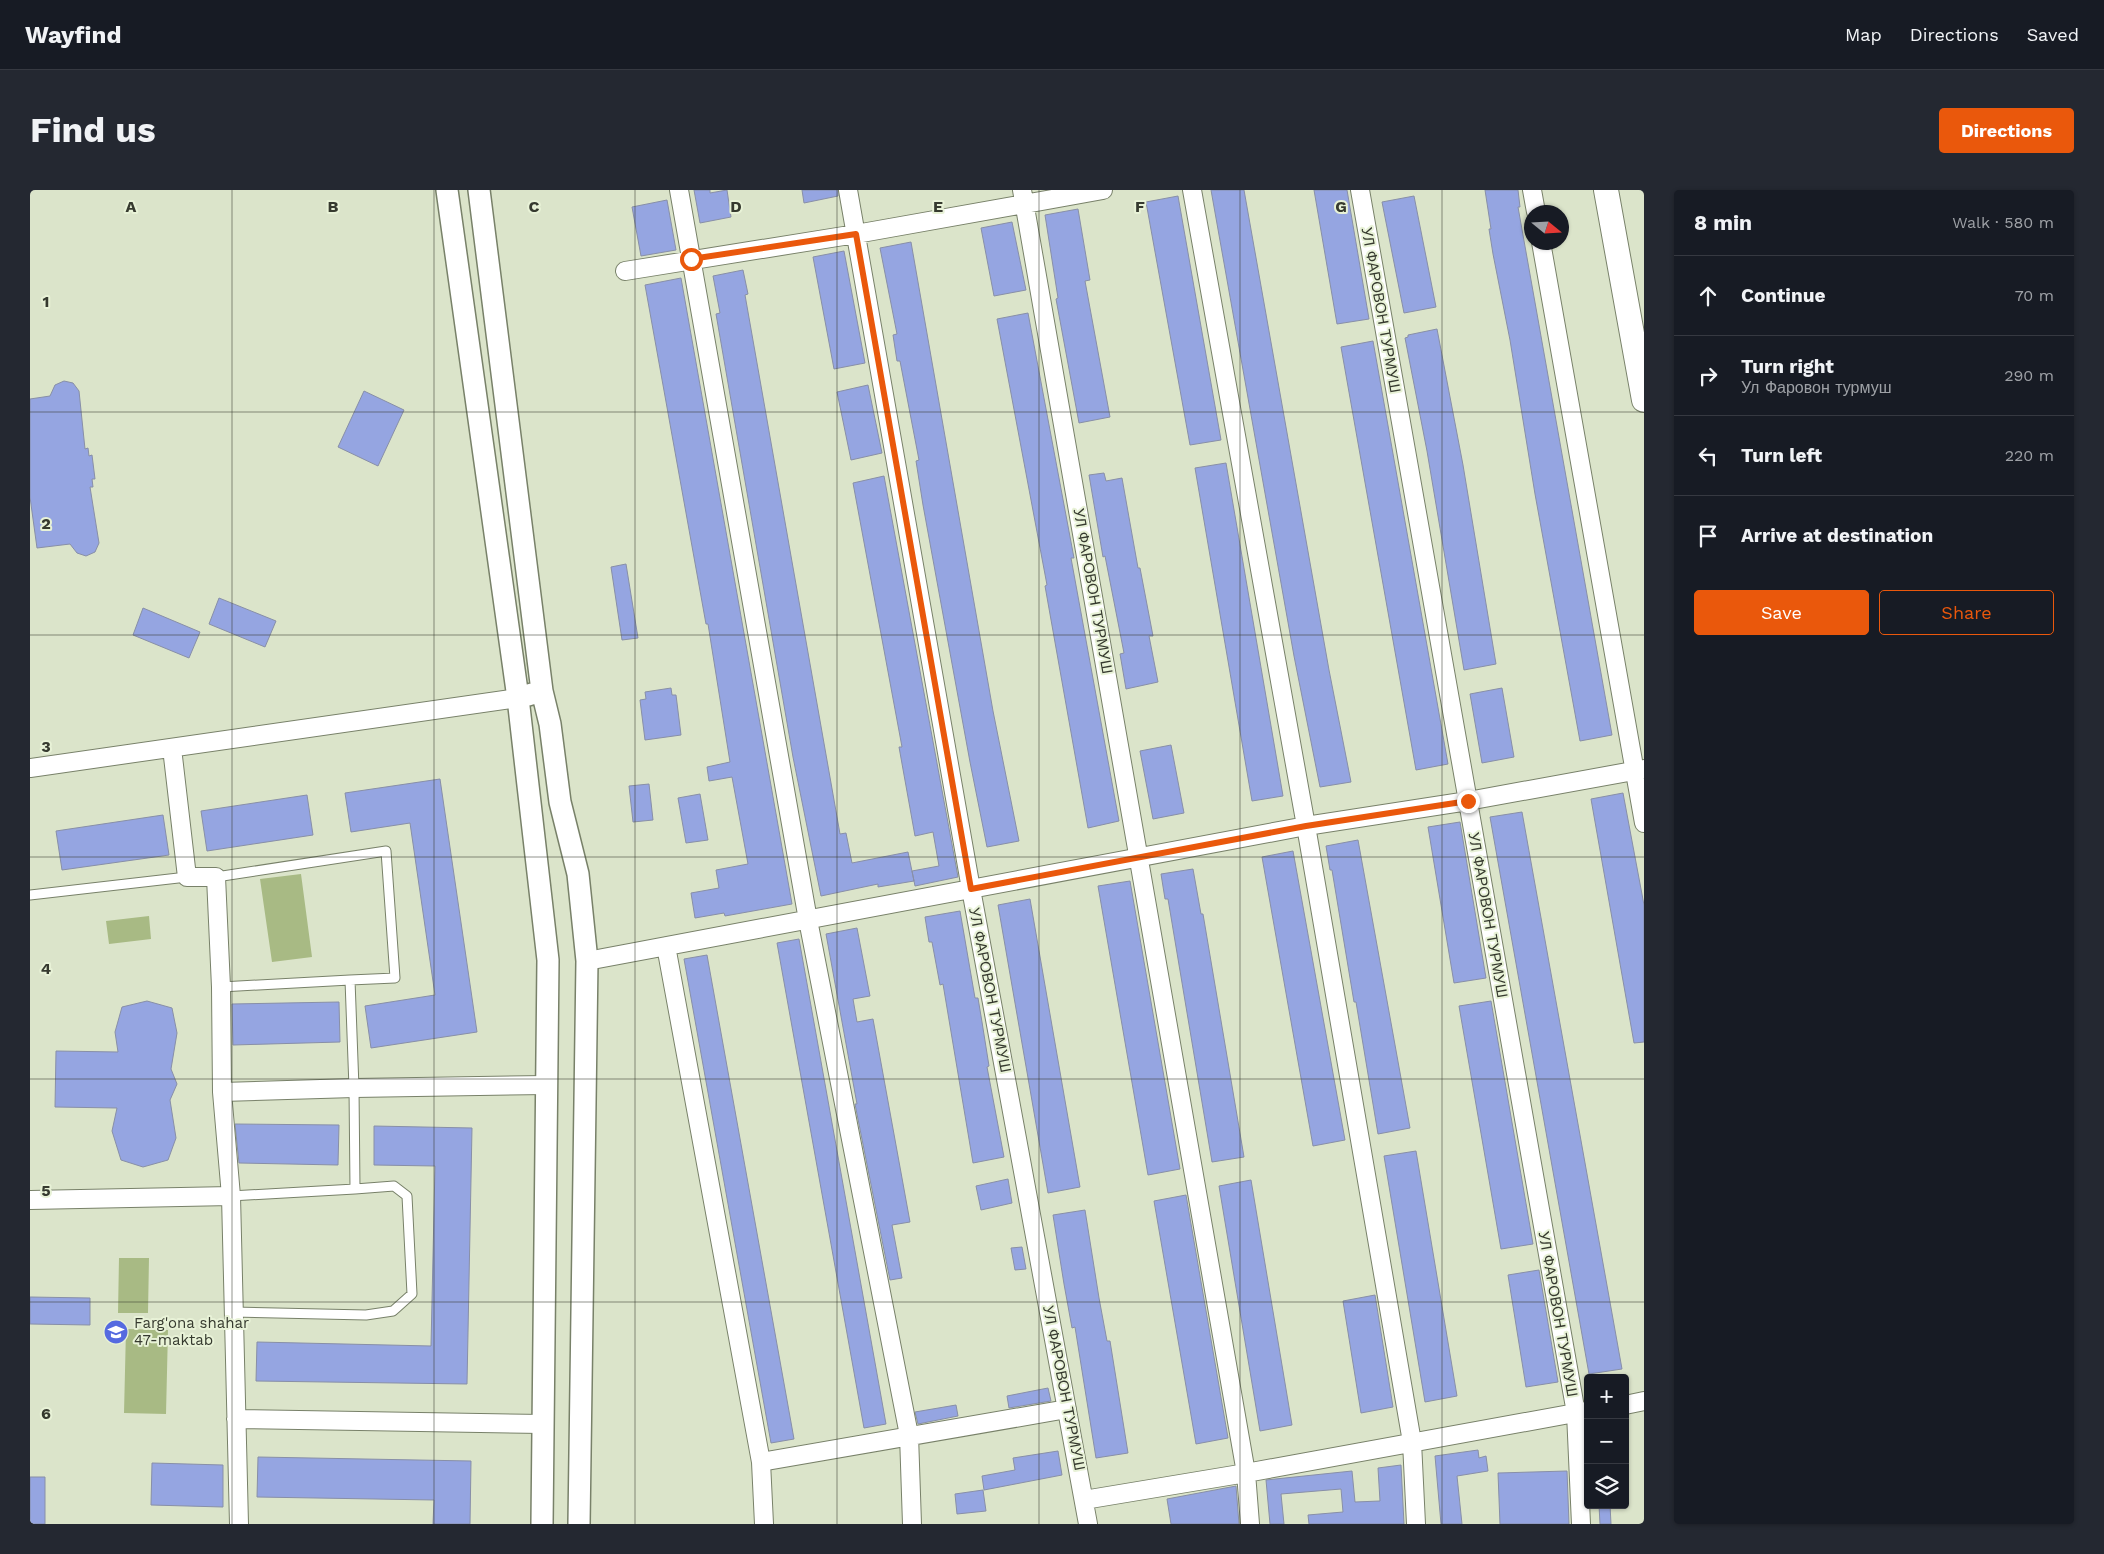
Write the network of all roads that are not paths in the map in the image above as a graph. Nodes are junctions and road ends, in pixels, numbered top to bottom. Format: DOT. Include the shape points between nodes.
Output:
graph roads {
  1 [pos="447,190"];
  2 [pos="479,190"];
  3 [pos="679,190"];
  4 [pos="848,190"];
  5 [pos="1103,190"];
  6 [pos="1192,190"];
  7 [pos="1360,190"];
  8 [pos="1532,190"];
  9 [pos="1606,190"];
  10 [pos="1023,197"];
  11 [pos="1535,205"];
  12 [pos="856,234"];
  13 [pos="1542,250"];
  14 [pos="691,259"];
  15 [pos="625,271"];
  16 [pos="1642,374"];
  17 [pos="1644,400"];
  18 [pos="542,691"];
  19 [pos="518,698"];
  20 [pos="172,748"];
  21 [pos="30,768"];
  22 [pos="1639,769"];
  23 [pos="1468,801"];
  24 [pos="1644,823"];
  25 [pos="1306,826"];
  26 [pos="1140,859"];
  27 [pos="187,876"];
  28 [pos="216,877"];
  29 [pos="971,889"];
  30 [pos="30,895"];
  31 [pos="808,920"];
  32 [pos="666,946"];
  33 [pos="587,961"];
  34 [pos="350,980"];
  35 [pos="221,987"];
  36 [pos="547,1085"];
  37 [pos="354,1088"];
  38 [pos="222,1092"];
  39 [pos="355,1189"];
  40 [pos="231,1196"];
  41 [pos="30,1200"];
  42 [pos="232,1312"];
  43 [pos="1644,1401"];
  44 [pos="1629,1403"];
  45 [pos="1067,1409"];
  46 [pos="1582,1412"];
  47 [pos="236,1419"];
  48 [pos="543,1424"];
  49 [pos="909,1435"];
  50 [pos="1412,1442"];
  51 [pos="761,1462"];
  52 [pos="1246,1473"];
  53 [pos="1084,1500"];
  54 [pos="239,1524"];
  55 [pos="542,1524"];
  56 [pos="579,1524"];
  57 [pos="764,1524"];
  58 [pos="912,1524"];
  59 [pos="1088,1524"];
  60 [pos="1250,1524"];
  61 [pos="1416,1524"];
  62 [pos="1581,1524"];
  1 -- 19 [label="street"];
  2 -- 18 [label="street"];
  3 -- 14 [label="street"];
  4 -- 12 [label="street, УЛ ФАРОВОН ТУРМУШ"];
  5 -- 10 [label="street"];
  6 -- 25 [label="street"];
  7 -- 23 [label="street, УЛ ФАРОВОН ТУРМУШ"];
  8 -- 11 [label="street"];
  9 -- 16 [label="main road"];
  10 -- 12 [label="street"];
  10 -- 26 [label="street, УЛ ФАРОВОН ТУРМУШ"];
  12 -- 14 [label="street"];
  12 -- 29 [label="street, УЛ ФАРОВОН ТУРМУШ"];
  13 -- 22 [label="street"];
  14 -- 15 [label="street"];
  14 -- 31 [label="street"];
  16 -- 17 [label="main road"];
  18 -- 19 [label="street"];
  18 -- 33 [label="street" via="550,724 560,802 578,874"];
  19 -- 20 [label="street"];
  19 -- 36 [label="street" via="548,960"];
  20 -- 21 [label="street"];
  20 -- 27 [label="street"];
  22 -- 23 [label="street"];
  22 -- 24 [label="street"];
  23 -- 25 [label="street"];
  23 -- 46 [label="street, УЛ ФАРОВОН ТУРМУШ"];
  25 -- 26 [label="street"];
  25 -- 50 [label="street"];
  26 -- 29 [label="street"];
  26 -- 52 [label="street, УЛ ФАРОВОН ТУРМУШ"];
  27 -- 28 [label="street"];
  27 -- 30 [label="lane"];
  28 -- 34 [label="lane" via="386,851 395,978"];
  28 -- 35 [label="street"];
  29 -- 31 [label="street"];
  29 -- 45 [label="street, УЛ ФАРОВОН ТУРМУШ"];
  31 -- 32 [label="street"];
  31 -- 49 [label="street"];
  32 -- 33 [label="street"];
  32 -- 51 [label="street"];
  33 -- 56 [label="street"];
  34 -- 35 [label="lane"];
  34 -- 37 [label="lane"];
  35 -- 38 [label="street"];
  36 -- 37 [label="street"];
  36 -- 48 [label="street"];
  37 -- 38 [label="street"];
  37 -- 39 [label="lane"];
  38 -- 40 [label="street"];
  39 -- 40 [label="lane"];
  39 -- 42 [label="lane" via="394,1186 407,1196 412,1294 393,1311 366,1315"];
  40 -- 41 [label="street"];
  40 -- 42 [label="street"];
  42 -- 47 [label="street"];
  43 -- 44 [label="street"];
  45 -- 49 [label="street"];
  45 -- 53 [label="street, УЛ ФАРОВОН ТУРМУШ"];
  46 -- 50 [label="street"];
  46 -- 62 [label="street, УЛ ФАРОВОН ТУРМУШ"];
  47 -- 48 [label="street"];
  47 -- 54 [label="street"];
  48 -- 55 [label="street"];
  49 -- 51 [label="street"];
  49 -- 58 [label="street"];
  50 -- 52 [label="street"];
  50 -- 61 [label="street"];
  51 -- 57 [label="street"];
  52 -- 53 [label="street"];
  52 -- 60 [label="street, УЛ ФАРОВОН ТУРМУШ"];
  53 -- 59 [label="street, УЛ ФАРОВОН ТУРМУШ"];
}
